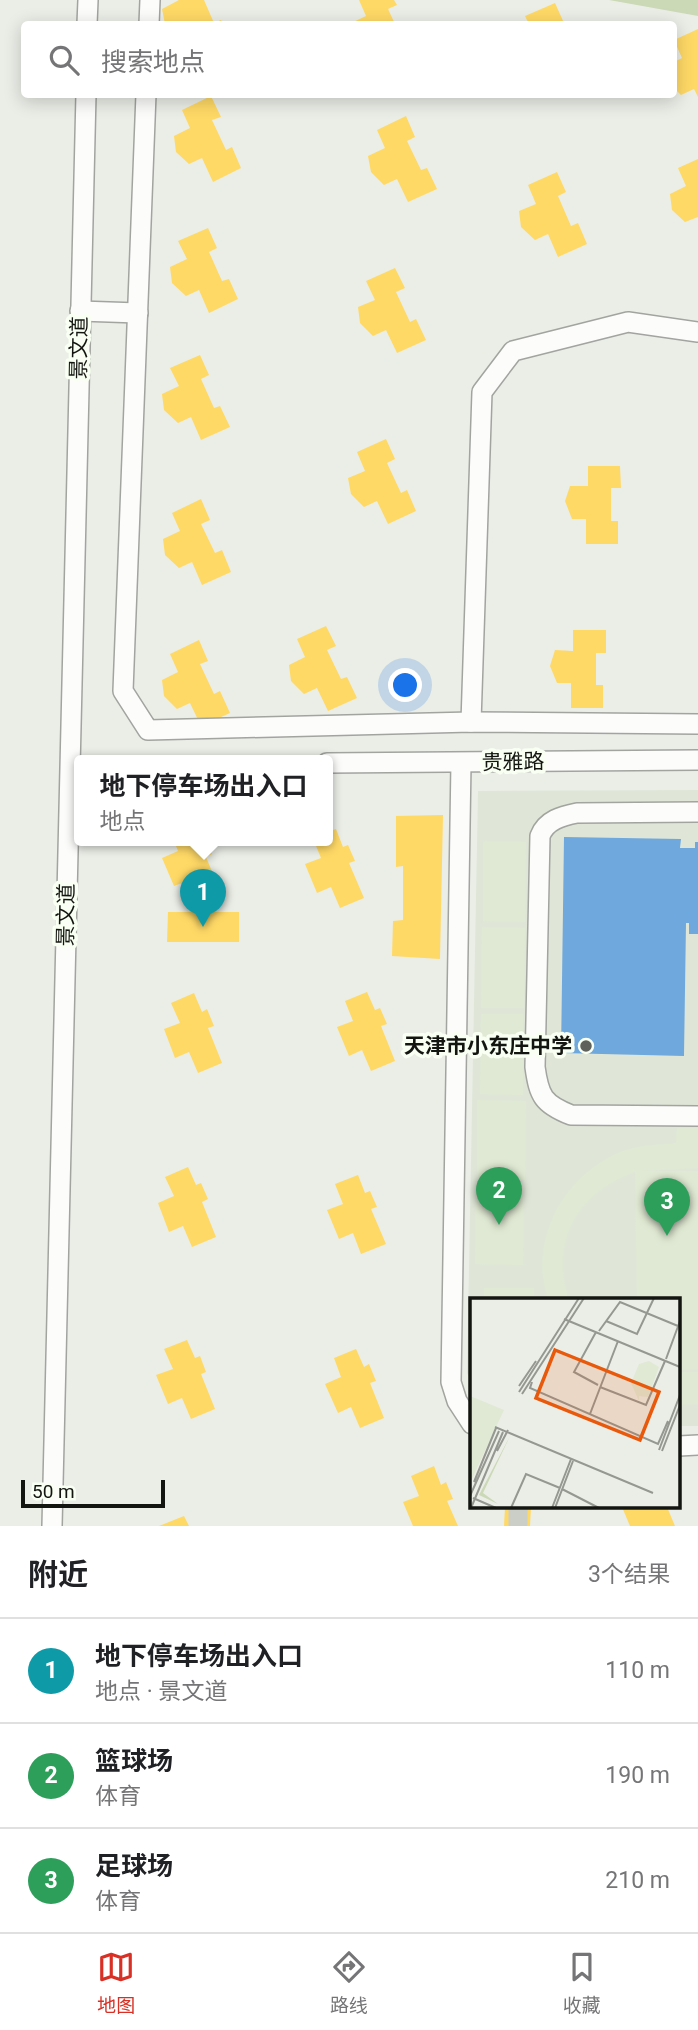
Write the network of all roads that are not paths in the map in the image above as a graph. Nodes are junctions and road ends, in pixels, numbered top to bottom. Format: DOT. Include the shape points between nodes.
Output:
graph roads {
  1 [pos="88,0"];
  2 [pos="150,0"];
  3 [pos="87,21"];
  4 [pos="149,21"];
  5 [pos="86,98"];
  6 [pos="146,98"];
  7 [pos="80,311"];
  8 [pos="138,313"];
  9 [pos="698,332"];
  10 [pos="471,722"];
  11 [pos="698,724"];
  12 [pos="74,755"];
  13 [pos="698,760"];
  14 [pos="333,763"];
  15 [pos="461,763"];
  16 [pos="74,765"];
  17 [pos="698,812"];
  18 [pos="698,1116"];
  19 [pos="470,1421"];
  20 [pos="698,1445"];
  21 [pos="680,1446"];
  22 [pos="52,1526"];
  1 -- 3 [label="street"];
  2 -- 4 [label="street"];
  5 -- 7 [label="street, 景文道"];
  6 -- 8 [label="street"];
  7 -- 8 [label="street"];
  7 -- 12 [label="street, 景文道"];
  8 -- 10 [label="street" via="123,691 148,730"];
  9 -- 10 [label="street" via="628,322 513,351 482,392"];
  10 -- 11 [label="street"];
  13 -- 15 [label="street, 贵雅路"];
  14 -- 15 [label="street, 贵雅路"];
  15 -- 19 [label="street" via="451,1382"];
  16 -- 22 [label="street, 景文道"];
  17 -- 18 [label="street" via="577,813 543,828 535,1067 543,1100 570,1115"];
  20 -- 21 [label="street"];
}
